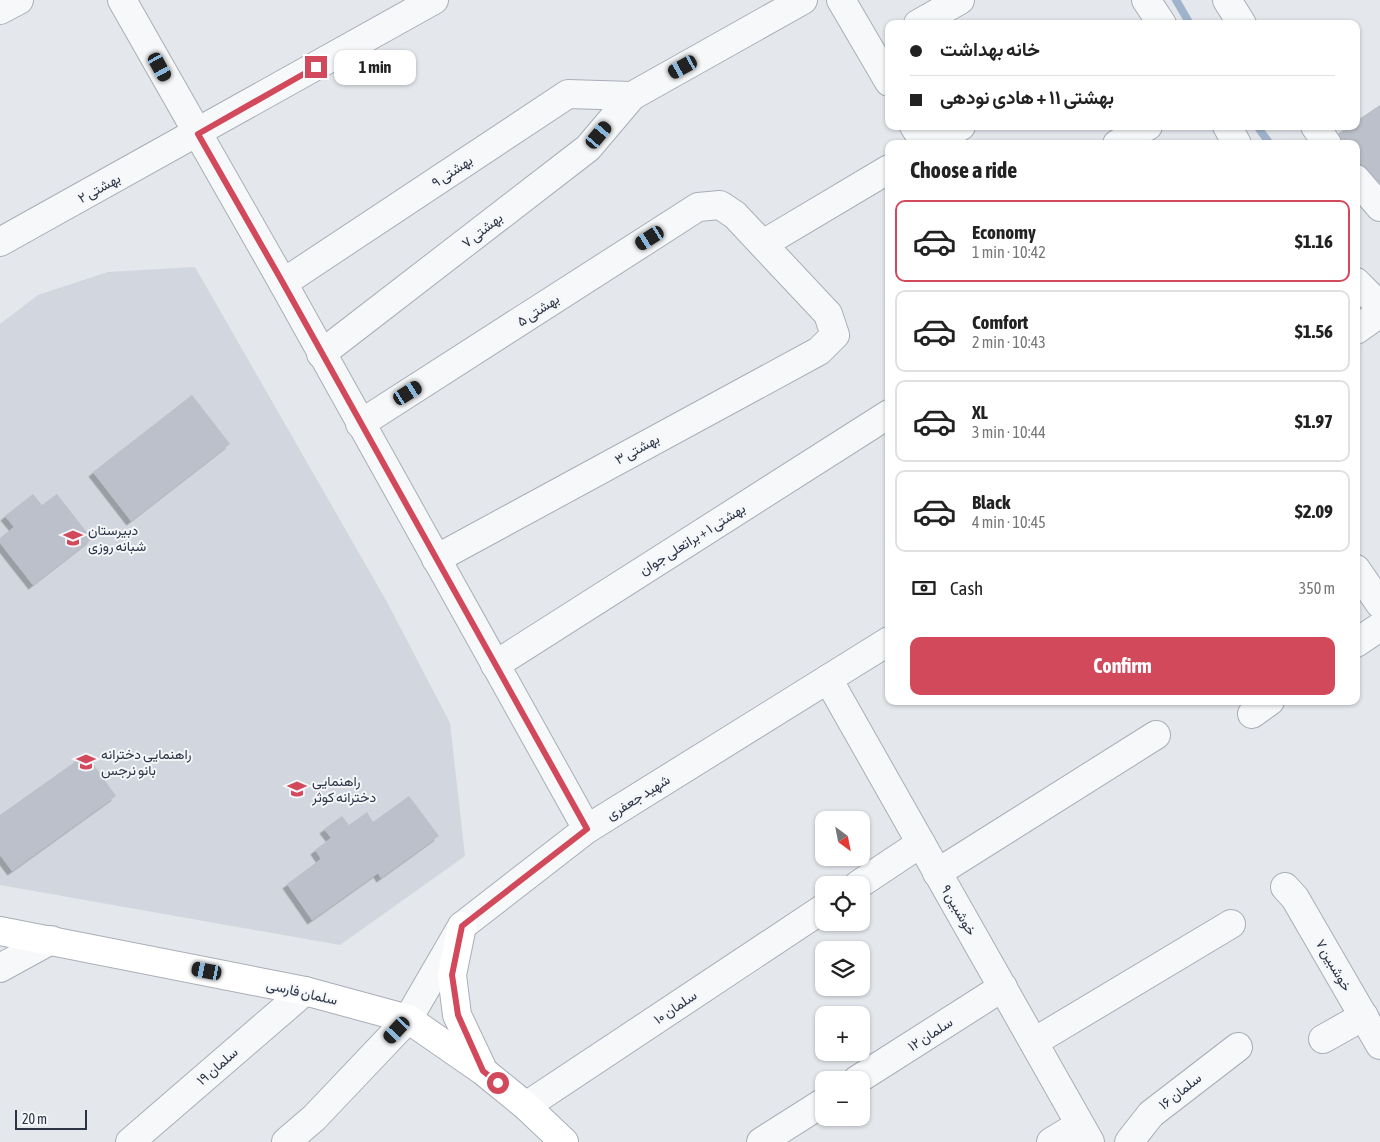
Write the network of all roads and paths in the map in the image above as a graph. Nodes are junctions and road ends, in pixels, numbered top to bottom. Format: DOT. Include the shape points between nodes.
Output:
graph roads {
  1 [pos="18,0"];
  2 [pos="122,0"];
  3 [pos="434,0"];
  4 [pos="803,0"];
  5 [pos="841,0"];
  6 [pos="960,0"];
  7 [pos="1146,0"];
  8 [pos="1227,0"];
  9 [pos="0,10"];
  10 [pos="925,20"];
  11 [pos="1159,20"];
  12 [pos="1240,20"];
  13 [pos="880,46"];
  14 [pos="885,66"];
  15 [pos="632,96"];
  16 [pos="954,130"];
  17 [pos="1141,130"];
  18 [pos="198,134"];
  19 [pos="938,140"];
  20 [pos="1124,140"];
  21 [pos="885,171"];
  22 [pos="1360,184"];
  23 [pos="1380,207"];
  24 [pos="0,242"];
  25 [pos="762,244"];
  26 [pos="283,283"];
  27 [pos="1360,286"];
  28 [pos="1380,306"];
  29 [pos="1380,313"];
  30 [pos="1360,327"];
  31 [pos="321,354"];
  32 [pos="885,417"];
  33 [pos="360,424"];
  34 [pos="436,559"];
  35 [pos="1360,574"];
  36 [pos="1378,597"];
  37 [pos="1380,627"];
  38 [pos="1360,640"];
  39 [pos="885,643"];
  40 [pos="495,664"];
  41 [pos="828,679"];
  42 [pos="1156,735"];
  43 [pos="587,829"];
  44 [pos="921,843"];
  45 [pos="937,873"];
  46 [pos="870,877"];
  47 [pos="1285,887"];
  48 [pos="815,914"];
  49 [pos="1232,924"];
  50 [pos="462,926"];
  51 [pos="0,931"];
  52 [pos="51,940"];
  53 [pos="0,968"];
  54 [pos="1003,987"];
  55 [pos="305,991"];
  56 [pos="1364,1016"];
  57 [pos="408,1019"];
  58 [pos="1323,1039"];
  59 [pos="1034,1042"];
  60 [pos="1380,1044"];
  61 [pos="1238,1047"];
  62 [pos="483,1071"];
  63 [pos="870,1072"];
  64 [pos="526,1106"];
  65 [pos="815,1108"];
  66 [pos="1084,1133"];
  67 [pos="130,1142"];
  68 [pos="286,1142"];
  69 [pos="564,1142"];
  70 [pos="760,1142"];
  71 [pos="1051,1142"];
  72 [pos="1129,1142"];
  1 -- 9 [label="street"];
  2 -- 18 [label="street"];
  3 -- 18 [label="street, بهشتی ۲"];
  4 -- 15 [label="street"];
  5 -- 13 [label="street"];
  6 -- 10 [label="street"];
  7 -- 11 [label="street"];
  8 -- 12 [label="street"];
  13 -- 14 [label="street"];
  15 -- 26 [label="street, بهشتی ۹" via="568,94"];
  15 -- 31 [label="street, بهشتی ۷" via="588,148"];
  16 -- 19 [label="street"];
  17 -- 20 [label="street"];
  18 -- 24 [label="street, بهشتی ۲"];
  18 -- 26 [label="street"];
  21 -- 25 [label="street"];
  22 -- 23 [label="street"];
  25 -- 33 [label="street, بهشتی ۵" via="735,215 720,205 698,208"];
  25 -- 34 [label="street, بهشتی ۳" via="828,314 835,335 819,351"];
  26 -- 31 [label="street"];
  27 -- 28 [label="street"];
  29 -- 30 [label="street"];
  31 -- 33 [label="street"];
  32 -- 40 [label="street, بهشتی ۱ + براتعلی جوان"];
  33 -- 34 [label="street"];
  34 -- 40 [label="street"];
  35 -- 36 [label="street"];
  37 -- 38 [label="street"];
  39 -- 41 [label="street, شهید جعفری"];
  40 -- 43 [label="street"];
  41 -- 43 [label="street, شهید جعفری"];
  41 -- 44 [label="street, خوشبین ۹"];
  42 -- 45 [label="street"];
  43 -- 50 [label="street, شهید جعفری"];
  44 -- 45 [label="street, خوشبین ۹"];
  44 -- 46 [label="street"];
  45 -- 54 [label="street, خوشبین ۹"];
  47 -- 56 [label="street, خوشبین ۷" via="1295,898"];
  48 -- 64 [label="street, سلمان ۱۰"];
  49 -- 59 [label="street"];
  50 -- 57 [label="street, شهید جعفری"];
  50 -- 62 [label="main road" via="452,975 458,1015"];
  51 -- 52 [label="main road, سلمان فارسی"];
  52 -- 53 [label="street"];
  52 -- 55 [label="main road, سلمان فارسی"];
  54 -- 59 [label="street, خوشبین ۹"];
  54 -- 63 [label="street, سلمان ۱۲"];
  55 -- 57 [label="main road, سلمان فارسی"];
  55 -- 67 [label="street, سلمان ۱۹"];
  56 -- 58 [label="street"];
  56 -- 60 [label="street, خوشبین ۷"];
  57 -- 62 [label="main road, سلمان فارسی"];
  57 -- 68 [label="street, شهید جعفری" via="314,1118"];
  59 -- 66 [label="street, خوشبین ۹"];
  61 -- 72 [label="street, سلمان ۱۶" via="1151,1114"];
  62 -- 64 [label="main road, سلمان فارسی"];
  64 -- 69 [label="main road, سلمان فارسی"];
  65 -- 70 [label="street"];
  66 -- 71 [label="street"];
}
